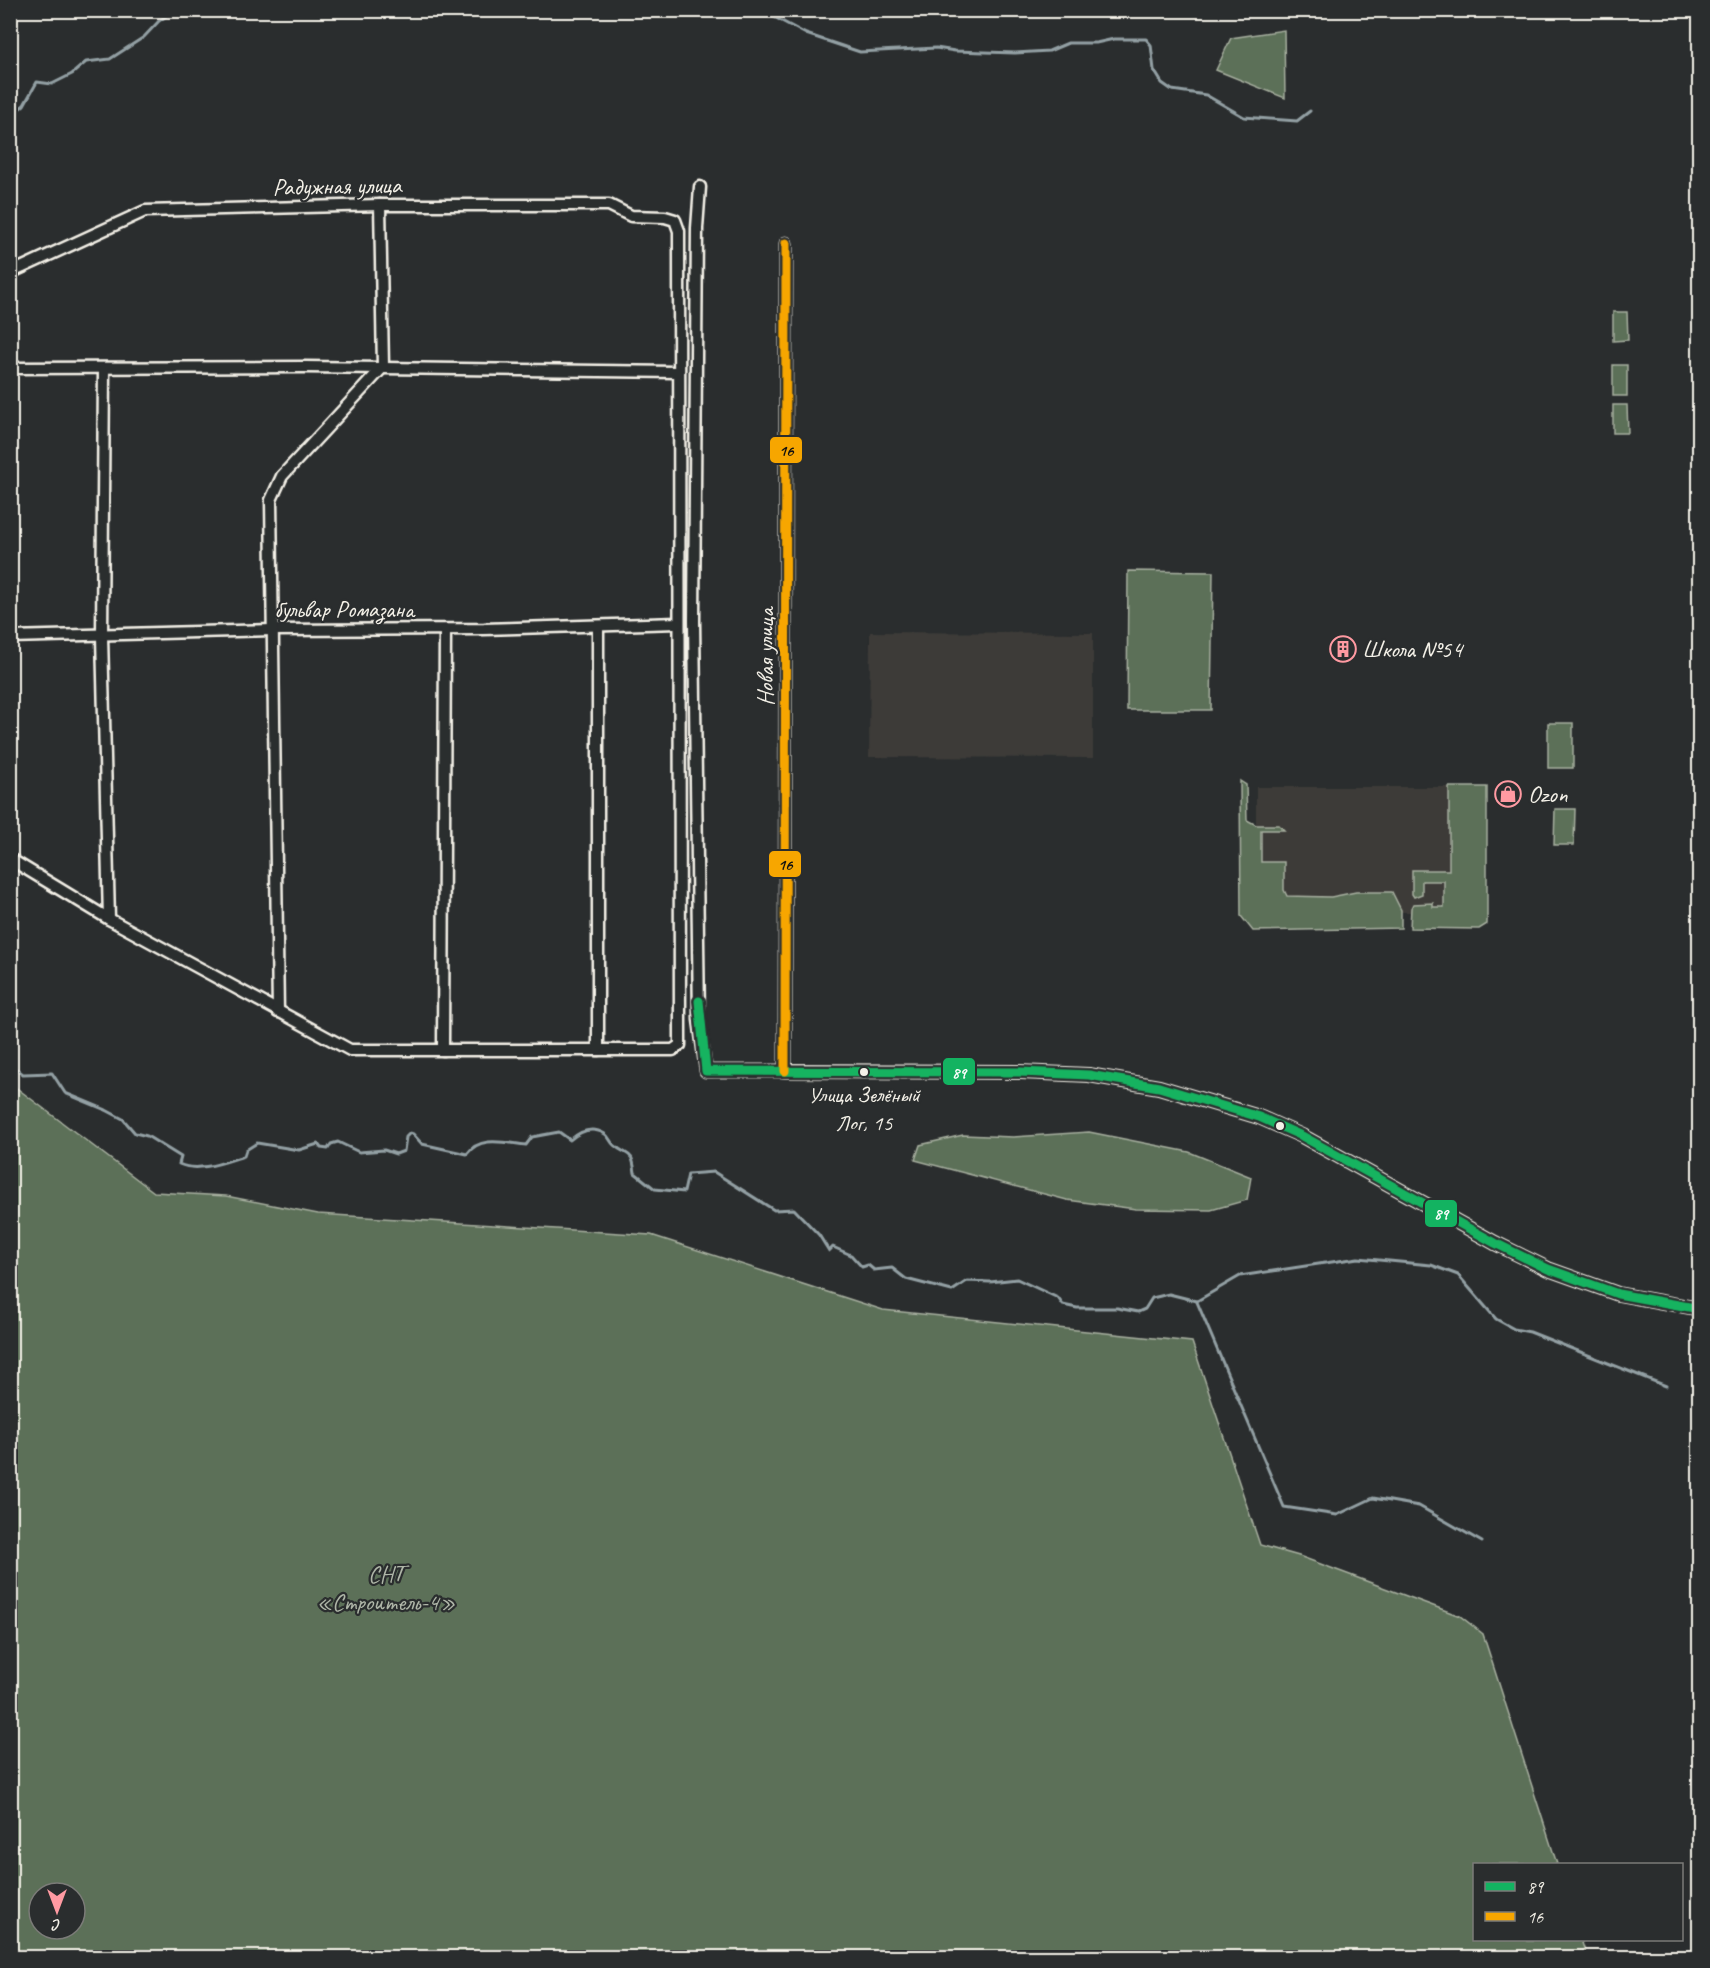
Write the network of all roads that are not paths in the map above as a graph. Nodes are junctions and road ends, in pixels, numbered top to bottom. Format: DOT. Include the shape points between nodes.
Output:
graph roads {
  1 [pos="700,187"];
  2 [pos="380,205"];
  3 [pos="786,243"];
  4 [pos="10,273"];
  5 [pos="382,368"];
  6 [pos="10,369"];
  7 [pos="104,369"];
  8 [pos="677,372"];
  9 [pos="678,623"];
  10 [pos="598,627"];
  11 [pos="272,630"];
  12 [pos="445,630"];
  13 [pos="102,636"];
  14 [pos="10,637"];
  15 [pos="10,860"];
  16 [pos="109,919"];
  17 [pos="278,1012"];
  18 [pos="443,1050"];
  19 [pos="598,1050"];
  20 [pos="785,1071"];
  21 [pos="1700,1309"];
  1 -- 20 [label="street" via="694,621 699,1020 706,1071"];
  2 -- 4 [label="street, Радужная улица" via="145,211"];
  2 -- 5 [label="street"];
  2 -- 8 [label="street, Радужная улица" via="609,205 631,216 675,220 679,231"];
  3 -- 20 [label="street, Новая улица"];
  5 -- 7 [label="street"];
  5 -- 8 [label="street"];
  5 -- 11 [label="street" via="275,488 271,500"];
  6 -- 7 [label="street"];
  7 -- 13 [label="street"];
  8 -- 9 [label="street"];
  9 -- 10 [label="street, бульвар Ромазана"];
  9 -- 19 [label="street" via="680,1045 673,1050"];
  10 -- 12 [label="street, бульвар Ромазана"];
  10 -- 19 [label="street"];
  11 -- 12 [label="street, бульвар Ромазана"];
  11 -- 13 [label="street, бульвар Ромазана"];
  11 -- 17 [label="street"];
  12 -- 18 [label="street"];
  13 -- 14 [label="street, бульвар Ромазана"];
  13 -- 16 [label="street"];
  15 -- 16 [label="street"];
  16 -- 17 [label="street"];
  17 -- 18 [label="street" via="350,1050"];
  18 -- 19 [label="street"];
  20 -- 21 [label="street" via="1089,1075 1159,1088 1259,1117 1302,1136 1548,1269 1618,1293"];
}
